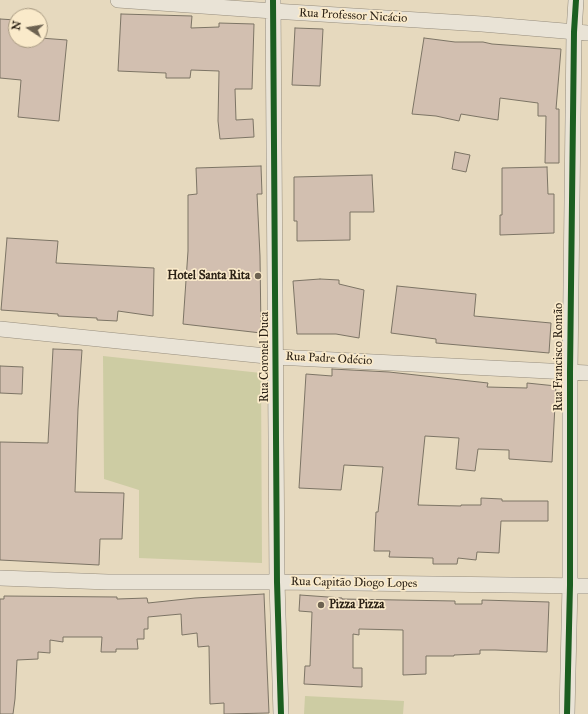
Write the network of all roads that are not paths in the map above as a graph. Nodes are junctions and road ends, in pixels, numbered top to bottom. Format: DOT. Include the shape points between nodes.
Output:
graph roads {
  1 [pos="118,0"];
  2 [pos="576,0"];
  3 [pos="273,6"];
  4 [pos="581,32"];
  5 [pos="0,329"];
  6 [pos="276,357"];
  7 [pos="570,372"];
  8 [pos="588,373"];
  9 [pos="0,578"];
  10 [pos="277,582"];
  11 [pos="570,585"];
  12 [pos="588,586"];
  13 [pos="281,714"];
  14 [pos="567,714"];
  1 -- 3 [label="street, Rua Professor Nicácio"];
  2 -- 4 [label="street, Rua Francisco Romão"];
  3 -- 4 [label="street, Rua Professor Nicácio"];
  3 -- 6 [label="street, Rua Coronel Duca"];
  4 -- 7 [label="street, Rua Francisco Romão"];
  5 -- 6 [label="street, Rua Padre Odécio"];
  6 -- 7 [label="street, Rua Padre Odécio"];
  6 -- 10 [label="street, Rua Coronel Duca"];
  7 -- 8 [label="street, Rua Padre Odécio"];
  7 -- 11 [label="street, Rua Francisco Romão"];
  9 -- 10 [label="street, Rua Capitão Diogo Lopes" via="108,582"];
  10 -- 11 [label="street, Rua Capitão Diogo Lopes"];
  10 -- 13 [label="street, Rua Coronel Duca"];
  11 -- 12 [label="street, Rua Capitão Diogo Lopes"];
  11 -- 14 [label="street, Rua Francisco Romão"];
}
